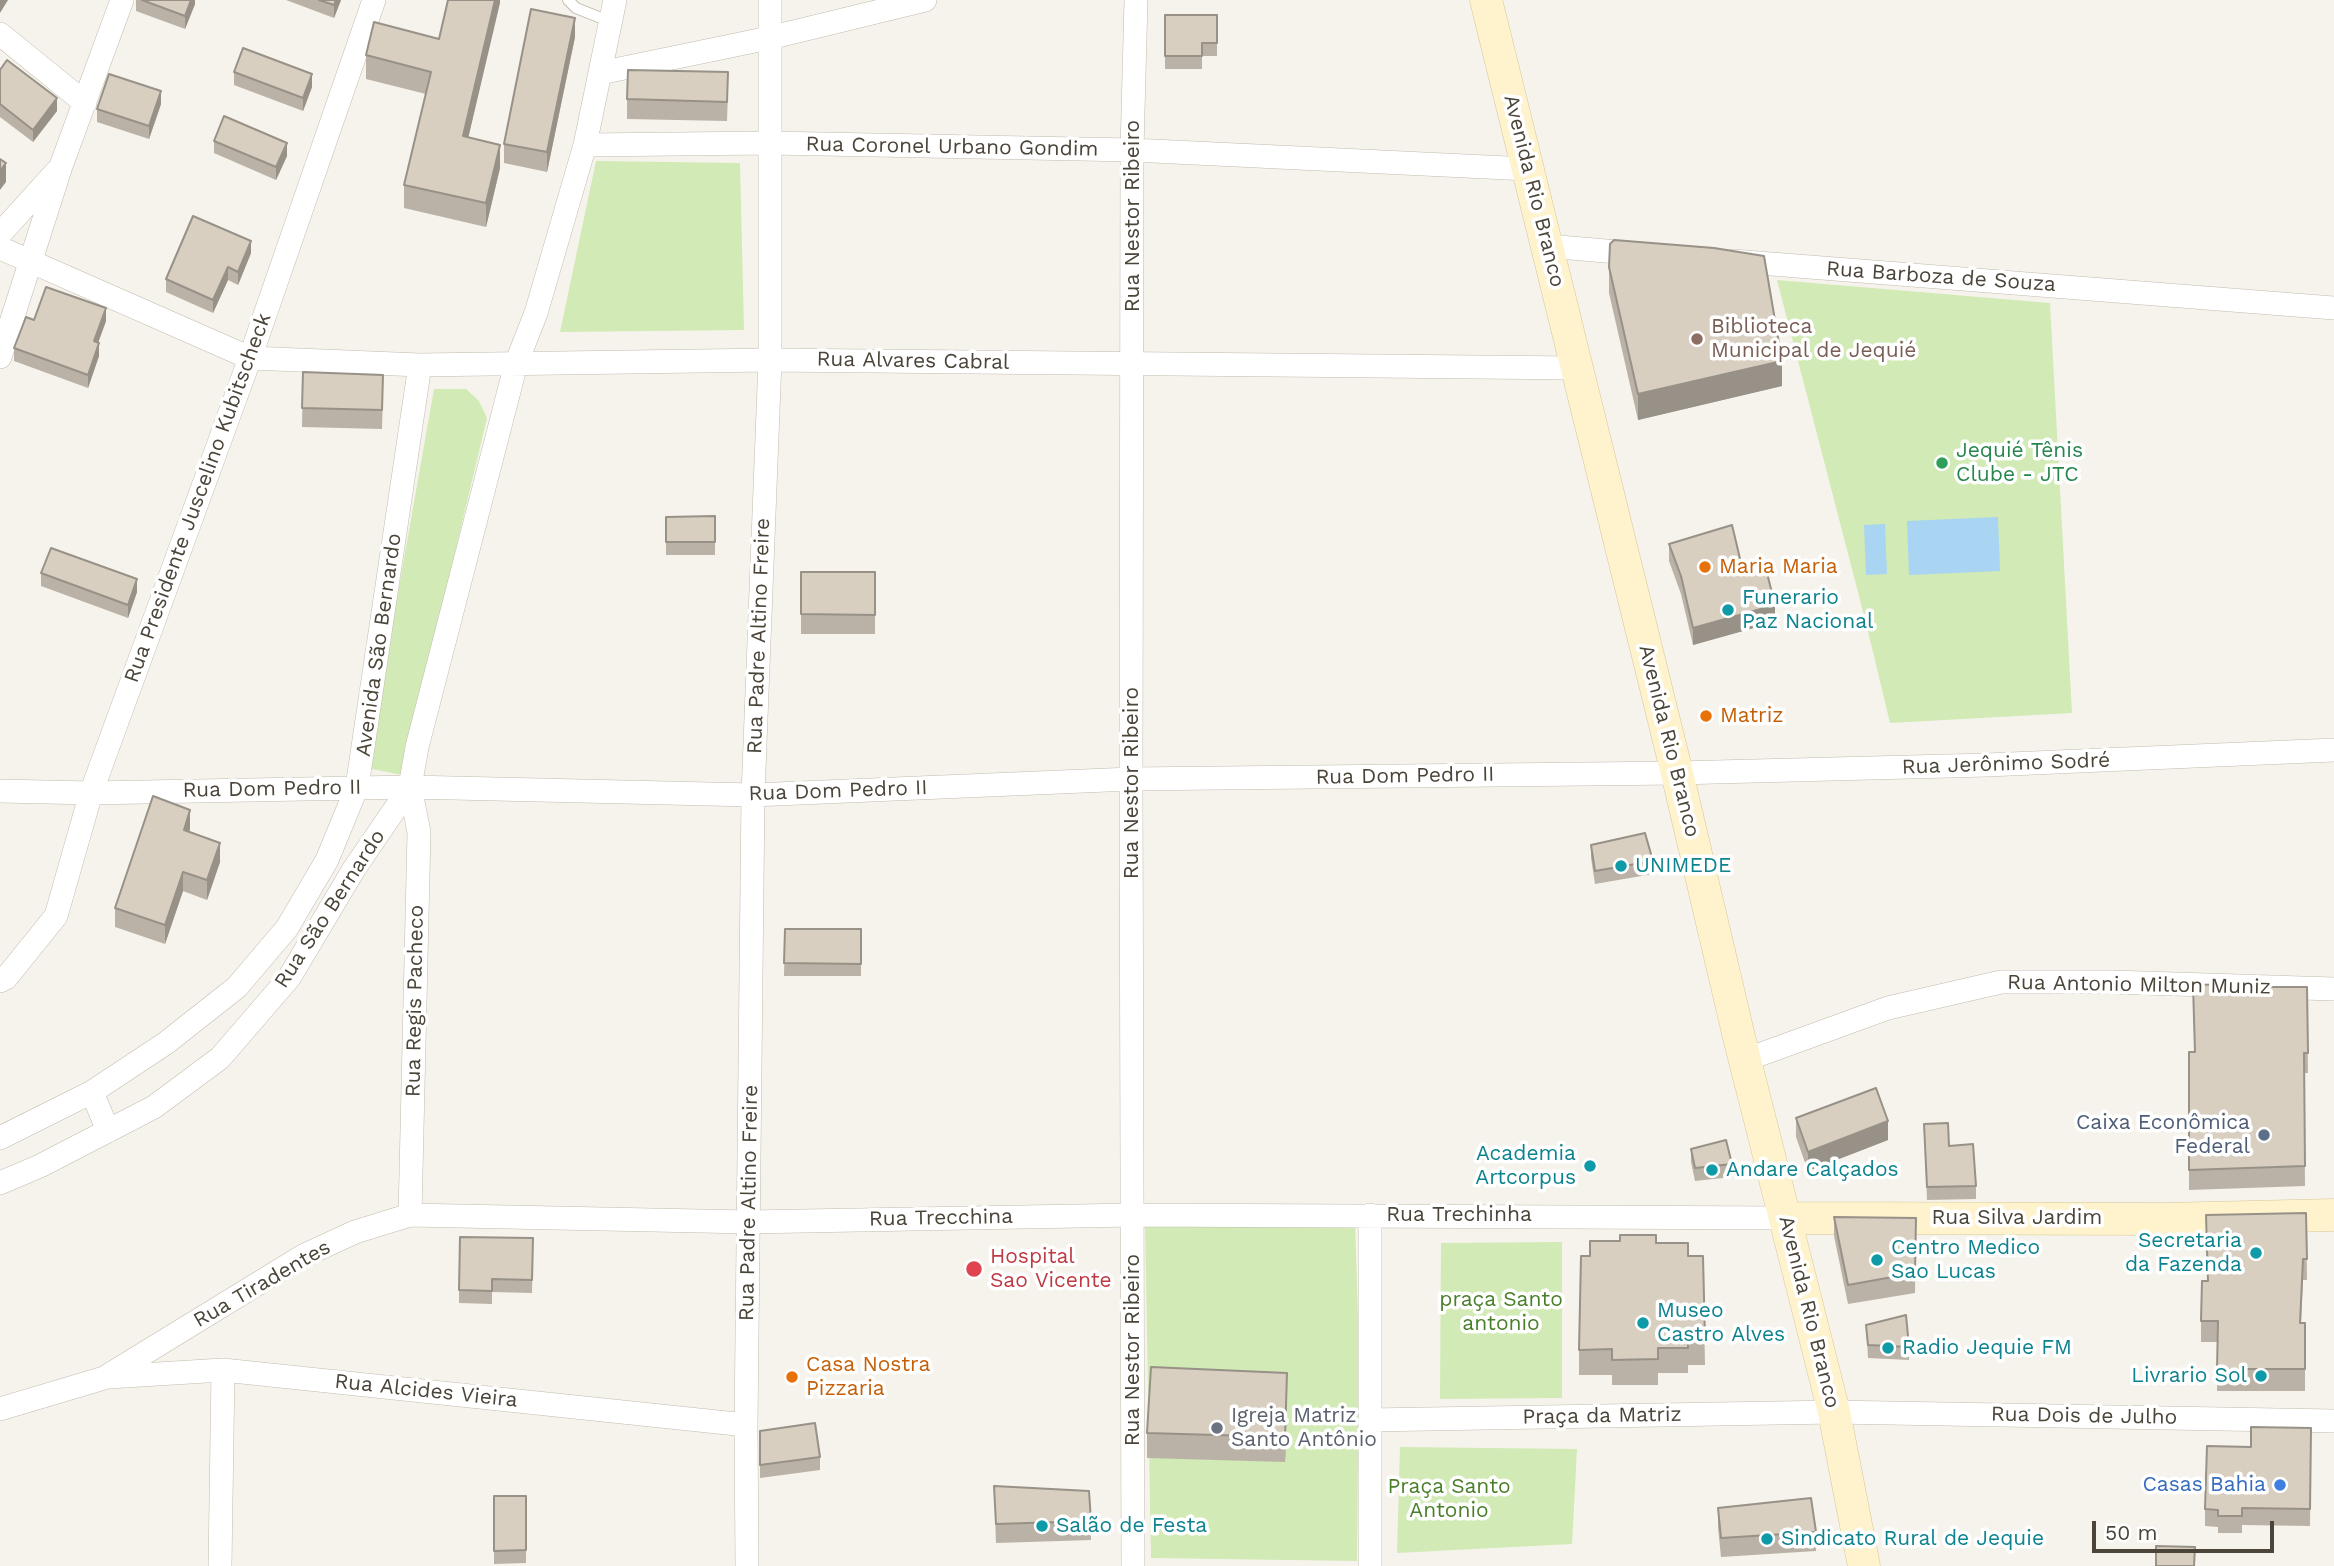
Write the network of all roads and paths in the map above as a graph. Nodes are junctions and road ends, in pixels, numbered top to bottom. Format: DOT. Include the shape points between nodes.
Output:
graph roads {
  1 [pos="122,0"];
  2 [pos="374,0"];
  3 [pos="568,0"];
  4 [pos="770,0"];
  5 [pos="925,0"];
  6 [pos="1136,0"];
  7 [pos="1486,0"];
  8 [pos="613,11"];
  9 [pos="0,34"];
  10 [pos="769,38"];
  11 [pos="600,73"];
  12 [pos="85,103"];
  13 [pos="770,143"];
  14 [pos="585,145"];
  15 [pos="1132,150"];
  16 [pos="61,166"];
  17 [pos="1528,169"];
  18 [pos="0,234"];
  19 [pos="1548,246"];
  20 [pos="0,248"];
  21 [pos="1658,255"];
  22 [pos="1714,259"];
  23 [pos="31,263"];
  24 [pos="2334,308"];
  25 [pos="0,357"];
  26 [pos="250,358"];
  27 [pos="771,360"];
  28 [pos="516,363"];
  29 [pos="1133,363"];
  30 [pos="421,365"];
  31 [pos="1577,368"];
  32 [pos="2334,750"];
  33 [pos="1677,774"];
  34 [pos="1131,779"];
  35 [pos="357,786"];
  36 [pos="410,787"];
  37 [pos="0,791"];
  38 [pos="90,793"];
  39 [pos="753,795"];
  40 [pos="0,981"];
  41 [pos="2334,989"];
  42 [pos="1745,1060"];
  43 [pos="92,1092"];
  44 [pos="108,1131"];
  45 [pos="0,1138"];
  46 [pos="0,1182"];
  47 [pos="1133,1214"];
  48 [pos="1370,1214"];
  49 [pos="410,1215"];
  50 [pos="2334,1215"];
  51 [pos="1785,1218"];
  52 [pos="749,1222"];
  53 [pos="223,1370"];
  54 [pos="104,1378"];
  55 [pos="0,1409"];
  56 [pos="1834,1412"];
  57 [pos="1370,1420"];
  58 [pos="2334,1421"];
  59 [pos="746,1425"];
  60 [pos="220,1566"];
  61 [pos="747,1566"];
  62 [pos="1133,1566"];
  63 [pos="1370,1566"];
  64 [pos="1864,1566"];
  1 -- 12 [label="street"];
  2 -- 26 [label="street, Rua Presidente Juscelino Kubitscheck"];
  3 -- 8 [label="lane" via="576,8"];
  4 -- 10 [label="street, Rua Padre Altino Freire"];
  5 -- 10 [label="street"];
  6 -- 15 [label="street, Rua Nestor Ribeiro"];
  7 -- 17 [label="main road, Avenida Rio Branco"];
  8 -- 11 [label="street"];
  9 -- 12 [label="street"];
  10 -- 11 [label="street"];
  10 -- 13 [label="street, Rua Padre Altino Freire"];
  11 -- 14 [label="street"];
  12 -- 16 [label="street"];
  13 -- 14 [label="street, Rua Coronel Urbano Gondim"];
  13 -- 15 [label="street, Rua Coronel Urbano Gondim"];
  13 -- 27 [label="street, Rua Padre Altino Freire"];
  14 -- 28 [label="street" via="536,313"];
  15 -- 17 [label="street, Rua Coronel Urbano Gondim"];
  15 -- 29 [label="street, Rua Nestor Ribeiro"];
  16 -- 18 [label="street"];
  16 -- 23 [label="street"];
  17 -- 19 [label="main road, Avenida Rio Branco"];
  19 -- 21 [label="street"];
  19 -- 31 [label="main road, Avenida Rio Branco"];
  20 -- 23 [label="street"];
  22 -- 24 [label="street, Rua Barboza de Souza"];
  23 -- 25 [label="street"];
  23 -- 26 [label="street"];
  26 -- 30 [label="street, Rua Alvares Cabral"];
  26 -- 38 [label="street, Rua Presidente Juscelino Kubitscheck"];
  27 -- 28 [label="street, Rua Alvares Cabral"];
  27 -- 29 [label="street, Rua Alvares Cabral"];
  27 -- 39 [label="street, Rua Padre Altino Freire"];
  28 -- 30 [label="street, Rua Alvares Cabral"];
  28 -- 36 [label="street" via="416,747"];
  29 -- 31 [label="street, Rua Alvares Cabral"];
  29 -- 34 [label="street, Rua Nestor Ribeiro"];
  30 -- 35 [label="street, Avenida São Bernardo"];
  31 -- 33 [label="main road, Avenida Rio Branco"];
  32 -- 33 [label="street, Rua Jerônimo Sodré"];
  33 -- 34 [label="street, Rua Dom Pedro II"];
  33 -- 42 [label="main road, Avenida Rio Branco"];
  34 -- 39 [label="street, Rua Dom Pedro II"];
  34 -- 47 [label="street, Rua Nestor Ribeiro"];
  35 -- 36 [label="street, Rua Dom Pedro II"];
  35 -- 38 [label="street, Rua Dom Pedro II"];
  35 -- 43 [label="street, Avenida São Bernardo" via="327,860 287,928 237,988"];
  36 -- 39 [label="street, Rua Dom Pedro II"];
  36 -- 44 [label="street, Rua São Bernardo" via="289,978 220,1058 154,1107"];
  36 -- 49 [label="street, Rua Regis Pacheco" via="419,832"];
  37 -- 38 [label="street, Rua Dom Pedro II"];
  38 -- 40 [label="street, Rua Presidente Juscelino Kubitscheck" via="56,916"];
  39 -- 52 [label="street, Rua Padre Altino Freire"];
  41 -- 42 [label="street, Rua Antonio Milton Muniz" via="2001,982 1888,1008"];
  42 -- 51 [label="main road, Avenida Rio Branco"];
  43 -- 44 [label="street"];
  43 -- 45 [label="street, Avenida São Bernardo"];
  44 -- 46 [label="street, Rua São Bernardo"];
  47 -- 48 [label="street, Rua Trechinha"];
  47 -- 52 [label="street, Rua Trecchina"];
  47 -- 62 [label="street, Rua Nestor Ribeiro"];
  48 -- 51 [label="street, Rua Trechinha"];
  48 -- 57 [label="street"];
  49 -- 52 [label="street, Rua Tiradentes"];
  49 -- 54 [label="street, Rua Tiradentes" via="355,1232 303,1256"];
  50 -- 51 [label="main road, Rua Silva Jardim"];
  51 -- 56 [label="main road, Avenida Rio Branco"];
  52 -- 59 [label="street, Rua Padre Altino Freire"];
  53 -- 54 [label="street, Rua Alcides Vieira"];
  53 -- 59 [label="street, Rua Alcides Vieira"];
  53 -- 60 [label="street"];
  54 -- 55 [label="street, Rua Tiradentes"];
  56 -- 57 [label="street, Praça da Matriz"];
  56 -- 58 [label="street, Rua Dois de Julho"];
  56 -- 64 [label="main road, Avenida Rio Branco"];
  57 -- 63 [label="street"];
  59 -- 61 [label="street, Rua Padre Altino Freire"];
}
